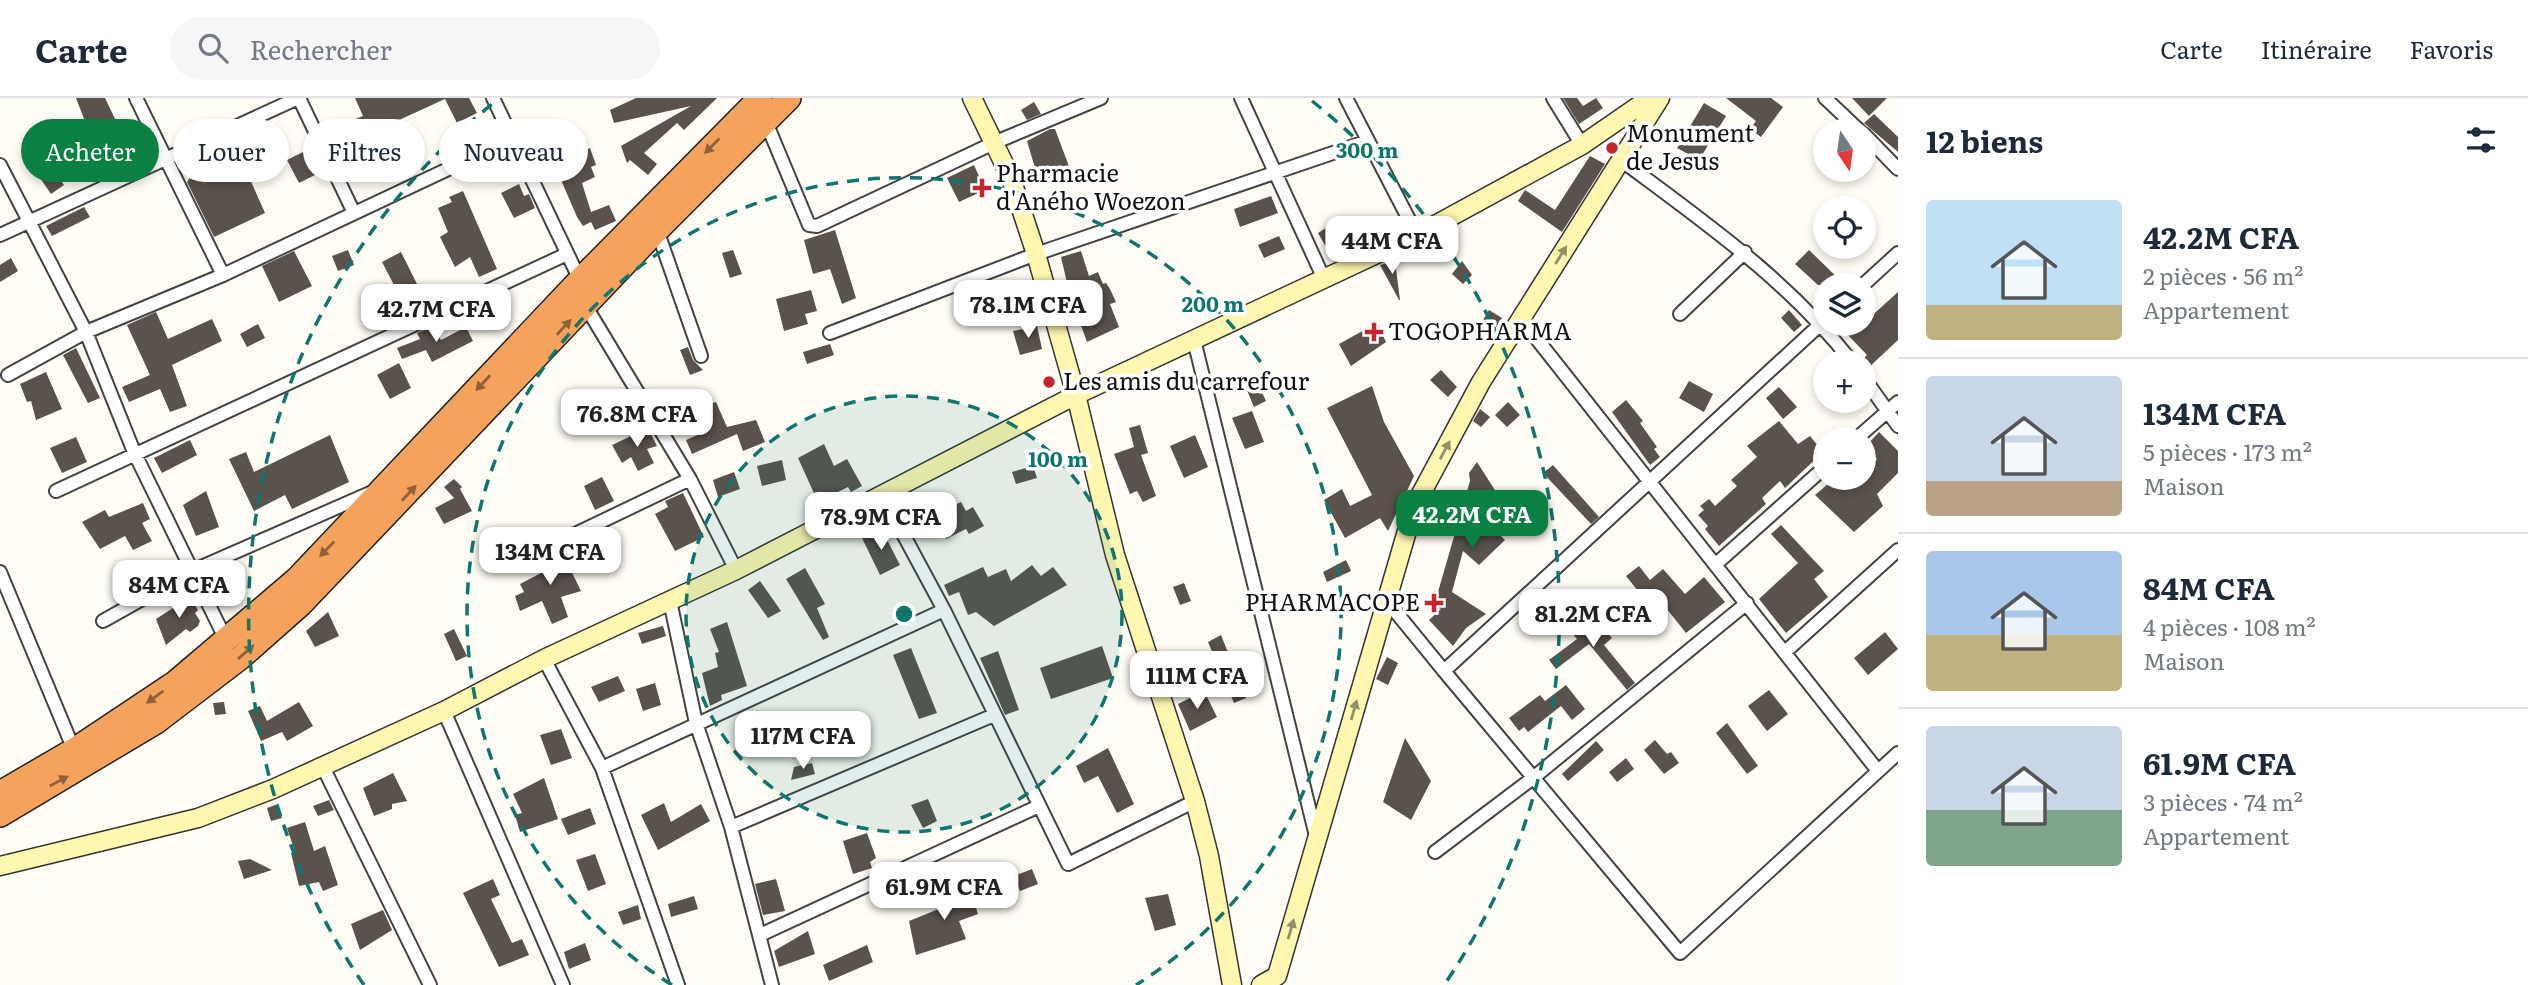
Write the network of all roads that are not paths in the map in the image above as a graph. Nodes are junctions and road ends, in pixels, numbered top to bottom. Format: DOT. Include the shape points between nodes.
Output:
graph roads {
  1 [pos="136,98"];
  2 [pos="299,98"];
  3 [pos="493,98"];
  4 [pos="760,98"];
  5 [pos="789,98"];
  6 [pos="972,98"];
  7 [pos="1101,98"];
  8 [pos="1241,98"];
  9 [pos="1346,98"];
  10 [pos="1553,98"];
  11 [pos="1650,98"];
  12 [pos="1660,98"];
  13 [pos="1825,98"];
  14 [pos="503,119"];
  15 [pos="1847,119"];
  16 [pos="766,122"];
  17 [pos="1368,141"];
  18 [pos="996,142"];
  19 [pos="1581,145"];
  20 [pos="1876,147"];
  21 [pos="166,159"];
  22 [pos="1621,160"];
  23 [pos="0,164"];
  24 [pos="1898,169"];
  25 [pos="439,173"];
  26 [pos="1275,173"];
  27 [pos="533,182"];
  28 [pos="354,213"];
  29 [pos="30,221"];
  30 [pos="657,230"];
  31 [pos="0,235"];
  32 [pos="1417,235"];
  33 [pos="1745,252"];
  34 [pos="1898,253"];
  35 [pos="567,254"];
  36 [pos="1036,254"];
  37 [pos="1876,273"];
  38 [pos="223,275"];
  39 [pos="1324,279"];
  40 [pos="580,280"];
  41 [pos="585,305"];
  42 [pos="1813,312"];
  43 [pos="1680,314"];
  44 [pos="1521,319"];
  45 [pos="1813,330"];
  46 [pos="86,332"];
  47 [pos="830,333"];
  48 [pos="1194,340"];
  49 [pos="701,356"];
  50 [pos="8,375"];
  51 [pos="1876,390"];
  52 [pos="1076,395"];
  53 [pos="1893,406"];
  54 [pos="1898,426"];
  55 [pos="1869,427"];
  56 [pos="134,452"];
  57 [pos="1813,478"];
  58 [pos="690,479"];
  59 [pos="1650,481"];
  60 [pos="384,487"];
  61 [pos="56,491"];
  62 [pos="881,493"];
  63 [pos="569,537"];
  64 [pos="1898,550"];
  65 [pos="1716,564"];
  66 [pos="736,570"];
  67 [pos="192,571"];
  68 [pos="0,572"];
  69 [pos="1386,600"];
  70 [pos="670,601"];
  71 [pos="1747,603"];
  72 [pos="944,610"];
  73 [pos="103,621"];
  74 [pos="226,640"];
  75 [pos="1785,652"];
  76 [pos="544,659"];
  77 [pos="1444,671"];
  78 [pos="444,710"];
  79 [pos="994,715"];
  80 [pos="696,723"];
  81 [pos="75,750"];
  82 [pos="1898,753"];
  83 [pos="323,767"];
  84 [pos="602,768"];
  85 [pos="1878,771"];
  86 [pos="1534,778"];
  87 [pos="0,793"];
  88 [pos="1195,801"];
  89 [pos="1039,806"];
  90 [pos="0,815"];
  91 [pos="731,827"];
  92 [pos="1317,839"];
  93 [pos="1435,852"];
  94 [pos="0,866"];
  95 [pos="760,935"];
  96 [pos="430,985"];
  97 [pos="563,985"];
  98 [pos="678,985"];
  99 [pos="772,985"];
  100 [pos="1232,985"];
  101 [pos="1261,985"];
  1 -- 21 [label="street"];
  2 -- 21 [label="street"];
  2 -- 28 [label="street"];
  3 -- 14 [label="street"];
  4 -- 40 [label="highway, one-way"];
  5 -- 16 [label="highway"];
  6 -- 18 [label="street"];
  7 -- 18 [label="street"];
  8 -- 26 [label="street"];
  9 -- 17 [label="street"];
  10 -- 19 [label="street"];
  11 -- 19 [label="street"];
  12 -- 22 [label="street"];
  13 -- 15 [label="street"];
  16 -- 18 [label="street" via="813,226"];
  16 -- 30 [label="highway"];
  17 -- 26 [label="street"];
  17 -- 32 [label="street"];
  18 -- 36 [label="street"];
  19 -- 32 [label="street"];
  20 -- 24 [label="street"];
  21 -- 29 [label="street"];
  21 -- 38 [label="street"];
  22 -- 33 [label="street"];
  44 -- 22 [label="street, one-way"];
  23 -- 29 [label="street"];
  25 -- 28 [label="street"];
  26 -- 36 [label="street"];
  26 -- 39 [label="street"];
  27 -- 35 [label="street"];
  28 -- 38 [label="street"];
  29 -- 31 [label="street"];
  29 -- 46 [label="street"];
  30 -- 41 [label="highway"];
  30 -- 49 [label="street"];
  32 -- 39 [label="street"];
  33 -- 42 [label="street"];
  33 -- 43 [label="street"];
  34 -- 37 [label="street"];
  35 -- 40 [label="street"];
  35 -- 56 [label="street"];
  36 -- 47 [label="street"];
  36 -- 52 [label="street"];
  38 -- 46 [label="street"];
  39 -- 48 [label="street"];
  40 -- 60 [label="highway, one-way"];
  41 -- 58 [label="street"];
  90 -- 41 [label="highway, one-way" via="156,722 240,658 330,577"];
  44 -- 59 [label="street"];
  69 -- 44 [label="street, one-way" via="1414,507 1481,382"];
  45 -- 59 [label="street"];
  46 -- 50 [label="street"];
  46 -- 56 [label="street"];
  48 -- 52 [label="street"];
  48 -- 92 [label="street"];
  51 -- 53 [label="street"];
  52 -- 62 [label="street"];
  52 -- 88 [label="street" via="1115,555"];
  53 -- 54 [label="street"];
  53 -- 55 [label="street"];
  56 -- 61 [label="street"];
  56 -- 67 [label="street"];
  57 -- 65 [label="street"];
  58 -- 63 [label="street"];
  58 -- 66 [label="street"];
  59 -- 65 [label="street"];
  59 -- 77 [label="street"];
  60 -- 67 [label="street"];
  60 -- 74 [label="highway, one-way" via="297,579"];
  62 -- 66 [label="street"];
  62 -- 72 [label="street"];
  64 -- 75 [label="street"];
  65 -- 71 [label="street"];
  66 -- 70 [label="street"];
  67 -- 73 [label="street"];
  67 -- 74 [label="street"];
  68 -- 81 [label="street"];
  69 -- 77 [label="street"];
  92 -- 69 [label="street, one-way"];
  70 -- 76 [label="street"];
  70 -- 80 [label="street"];
  71 -- 75 [label="street"];
  71 -- 86 [label="street"];
  72 -- 79 [label="street"];
  72 -- 80 [label="street"];
  74 -- 81 [label="highway, one-way" via="165,690"];
  75 -- 85 [label="street"];
  76 -- 78 [label="street"];
  76 -- 84 [label="street"];
  77 -- 86 [label="street"];
  78 -- 83 [label="street"];
  78 -- 97 [label="street"];
  79 -- 89 [label="street"];
  79 -- 91 [label="street"];
  80 -- 84 [label="street"];
  80 -- 91 [label="street"];
  81 -- 87 [label="highway"];
  82 -- 85 [label="street"];
  83 -- 94 [label="street" via="198,818"];
  83 -- 96 [label="street"];
  84 -- 98 [label="street"];
  85 -- 86 [label="street" via="1680,953"];
  86 -- 93 [label="street"];
  88 -- 89 [label="street" via="1068,864"];
  88 -- 100 [label="street"];
  89 -- 95 [label="street"];
  91 -- 95 [label="street"];
  101 -- 92 [label="street, one-way" via="1277,976"];
  95 -- 99 [label="street"];
}
